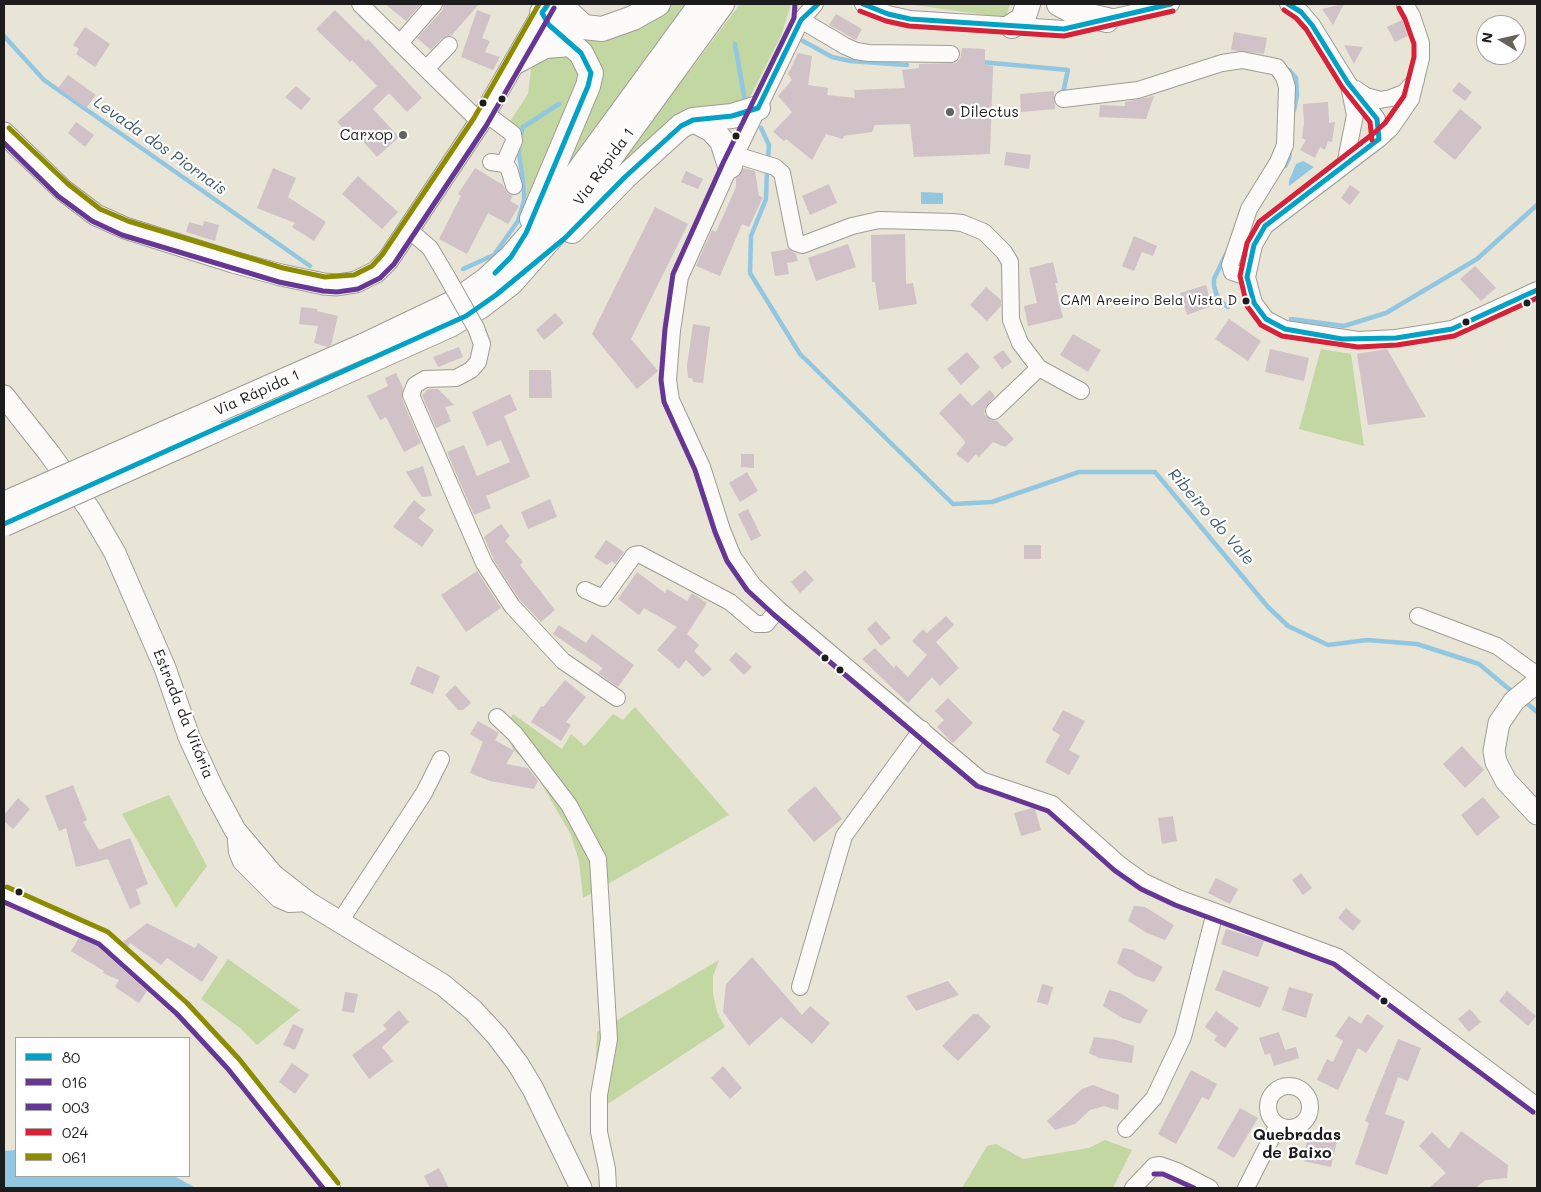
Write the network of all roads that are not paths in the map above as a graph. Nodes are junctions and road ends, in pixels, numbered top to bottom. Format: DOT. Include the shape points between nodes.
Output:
graph roads {
  1 [pos="360,4"];
  2 [pos="434,4"];
  3 [pos="658,4"];
  4 [pos="701,4"];
  5 [pos="722,4"];
  6 [pos="863,4"];
  7 [pos="1028,4"];
  8 [pos="1059,4"];
  9 [pos="1170,4"];
  10 [pos="1288,4"];
  11 [pos="1405,4"];
  12 [pos="550,7"];
  13 [pos="810,7"];
  14 [pos="1106,20"];
  15 [pos="1012,26"];
  16 [pos="400,43"];
  17 [pos="572,44"];
  18 [pos="449,45"];
  19 [pos="951,54"];
  20 [pos="517,60"];
  21 [pos="426,69"];
  22 [pos="1416,80"];
  23 [pos="1348,83"];
  24 [pos="1063,99"];
  25 [pos="758,108"];
  26 [pos="1355,116"];
  27 [pos="482,117"];
  28 [pos="693,120"];
  29 [pos="4,133"];
  30 [pos="1379,139"];
  31 [pos="733,161"];
  32 [pos="1344,165"];
  33 [pos="514,186"];
  34 [pos="408,229"];
  35 [pos="518,264"];
  36 [pos="1247,277"];
  37 [pos="1537,290"];
  38 [pos="366,354"];
  39 [pos="1039,368"];
  40 [pos="1081,391"];
  41 [pos="7,404"];
  42 [pos="994,411"];
  43 [pos="4,504"];
  44 [pos="4,524"];
  45 [pos="585,590"];
  46 [pos="778,609"];
  47 [pos="1418,616"];
  48 [pos="1537,675"];
  49 [pos="1537,682"];
  50 [pos="617,698"];
  51 [pos="497,717"];
  52 [pos="922,729"];
  53 [pos="441,759"];
  54 [pos="1537,814"];
  55 [pos="4,894"];
  56 [pos="1215,912"];
  57 [pos="339,922"];
  58 [pos="800,987"];
  59 [pos="1537,1106"];
  60 [pos="1278,1125"];
  61 [pos="1126,1129"];
  62 [pos="332,1188"];
  63 [pos="581,1188"];
  64 [pos="608,1188"];
  65 [pos="1133,1188"];
  66 [pos="1210,1188"];
  67 [pos="1246,1188"];
  1 -- 16 [label="street"];
  2 -- 16 [label="street"];
  3 -- 12 [label="highway" via="602,29 584,27"];
  4 -- 35 [label="highway, Via Rápida 1" via="549,212"];
  5 -- 35 [label="highway, Via Rápida 1" via="557,231"];
  6 -- 15 [label="street" via="910,19"];
  7 -- 15 [label="highway" via="1022,19"];
  8 -- 14 [label="highway" via="1076,13"];
  9 -- 14 [label="street"];
  10 -- 23 [label="street" via="1301,12 1312,25"];
  11 -- 22 [label="street" via="1421,43"];
  12 -- 17 [label="highway" via="553,29"];
  12 -- 20 [label="main road"];
  13 -- 19 [label="street" via="845,46 856,51"];
  13 -- 25 [label="street"];
  14 -- 15 [label="street" via="1064,29"];
  16 -- 21 [label="street"];
  17 -- 20 [label="highway" via="545,46"];
  17 -- 35 [label="highway" via="581,53 591,73 588,86 526,233"];
  18 -- 21 [label="street"];
  20 -- 27 [label="main road"];
  21 -- 27 [label="street"];
  22 -- 23 [label="street" via="1404,93 1380,100 1366,96"];
  22 -- 30 [label="street" via="1404,111"];
  23 -- 26 [label="street"];
  23 -- 30 [label="street" via="1377,119"];
  24 -- 36 [label="street" via="1138,90 1222,63 1242,60 1277,67 1288,87 1285,145 1249,209 1230,264 1232,272"];
  25 -- 28 [label="highway" via="732,116"];
  25 -- 31 [label="street"];
  26 -- 30 [label="street"];
  26 -- 32 [label="street"];
  27 -- 33 [label="street" via="513,134 514,141 497,163 509,169"];
  27 -- 34 [label="main road"];
  28 -- 31 [label="highway" via="711,129"];
  28 -- 35 [label="highway" via="681,126 570,232"];
  29 -- 34 [label="main road" via="62,190 96,215 152,236 281,275 324,284 356,282 376,272 388,260"];
  30 -- 32 [label="street"];
  31 -- 39 [label="street" via="774,167 782,173 793,238 802,245 852,226 879,220 962,223 984,232 1010,262 1013,329"];
  31 -- 46 [label="street" via="680,277 668,380 671,400 702,467 733,558 753,585"];
  32 -- 36 [label="street" via="1264,226 1254,245"];
  34 -- 50 [label="street, bridge" via="430,248 482,344 478,362 471,370 456,378 425,379 415,385 411,395 484,563 512,606 564,661"];
  35 -- 38 [label="highway, Via Rápida 1" via="486,280"];
  36 -- 37 [label="street" via="1254,303 1275,325 1304,333 1358,340 1452,329"];
  38 -- 43 [label="highway, Via Rápida 1, bridge"];
  38 -- 44 [label="highway, Via Rápida 1, bridge"];
  39 -- 40 [label="street"];
  39 -- 42 [label="street"];
  41 -- 57 [label="main road, Estrada da Vitória" via="50,453 115,553 165,668 189,737 236,830 273,875"];
  45 -- 46 [label="street" via="603,598 634,555 639,554 730,602 756,624 766,624"];
  46 -- 52 [label="street"];
  47 -- 48 [label="street" via="1497,646"];
  49 -- 54 [label="main road" via="1514,701 1499,723 1494,738 1496,762 1506,781"];
  51 -- 64 [label="street" via="515,734 568,805 598,859 609,1039 599,1095 599,1132"];
  52 -- 56 [label="street" via="981,780 1052,804 1144,882"];
  52 -- 58 [label="street" via="844,836"];
  53 -- 57 [label="street" via="424,793"];
  55 -- 62 [label="street" via="104,938 182,1009 234,1064"];
  56 -- 59 [label="street" via="1338,957"];
  56 -- 61 [label="street" via="1183,1038 1154,1098"];
  57 -- 63 [label="main road, Estrada da Vitória" via="443,985 497,1036 533,1089"];
  60 -- 67 [label="street"];
  65 -- 66 [label="street" via="1154,1166 1160,1165"];
}
